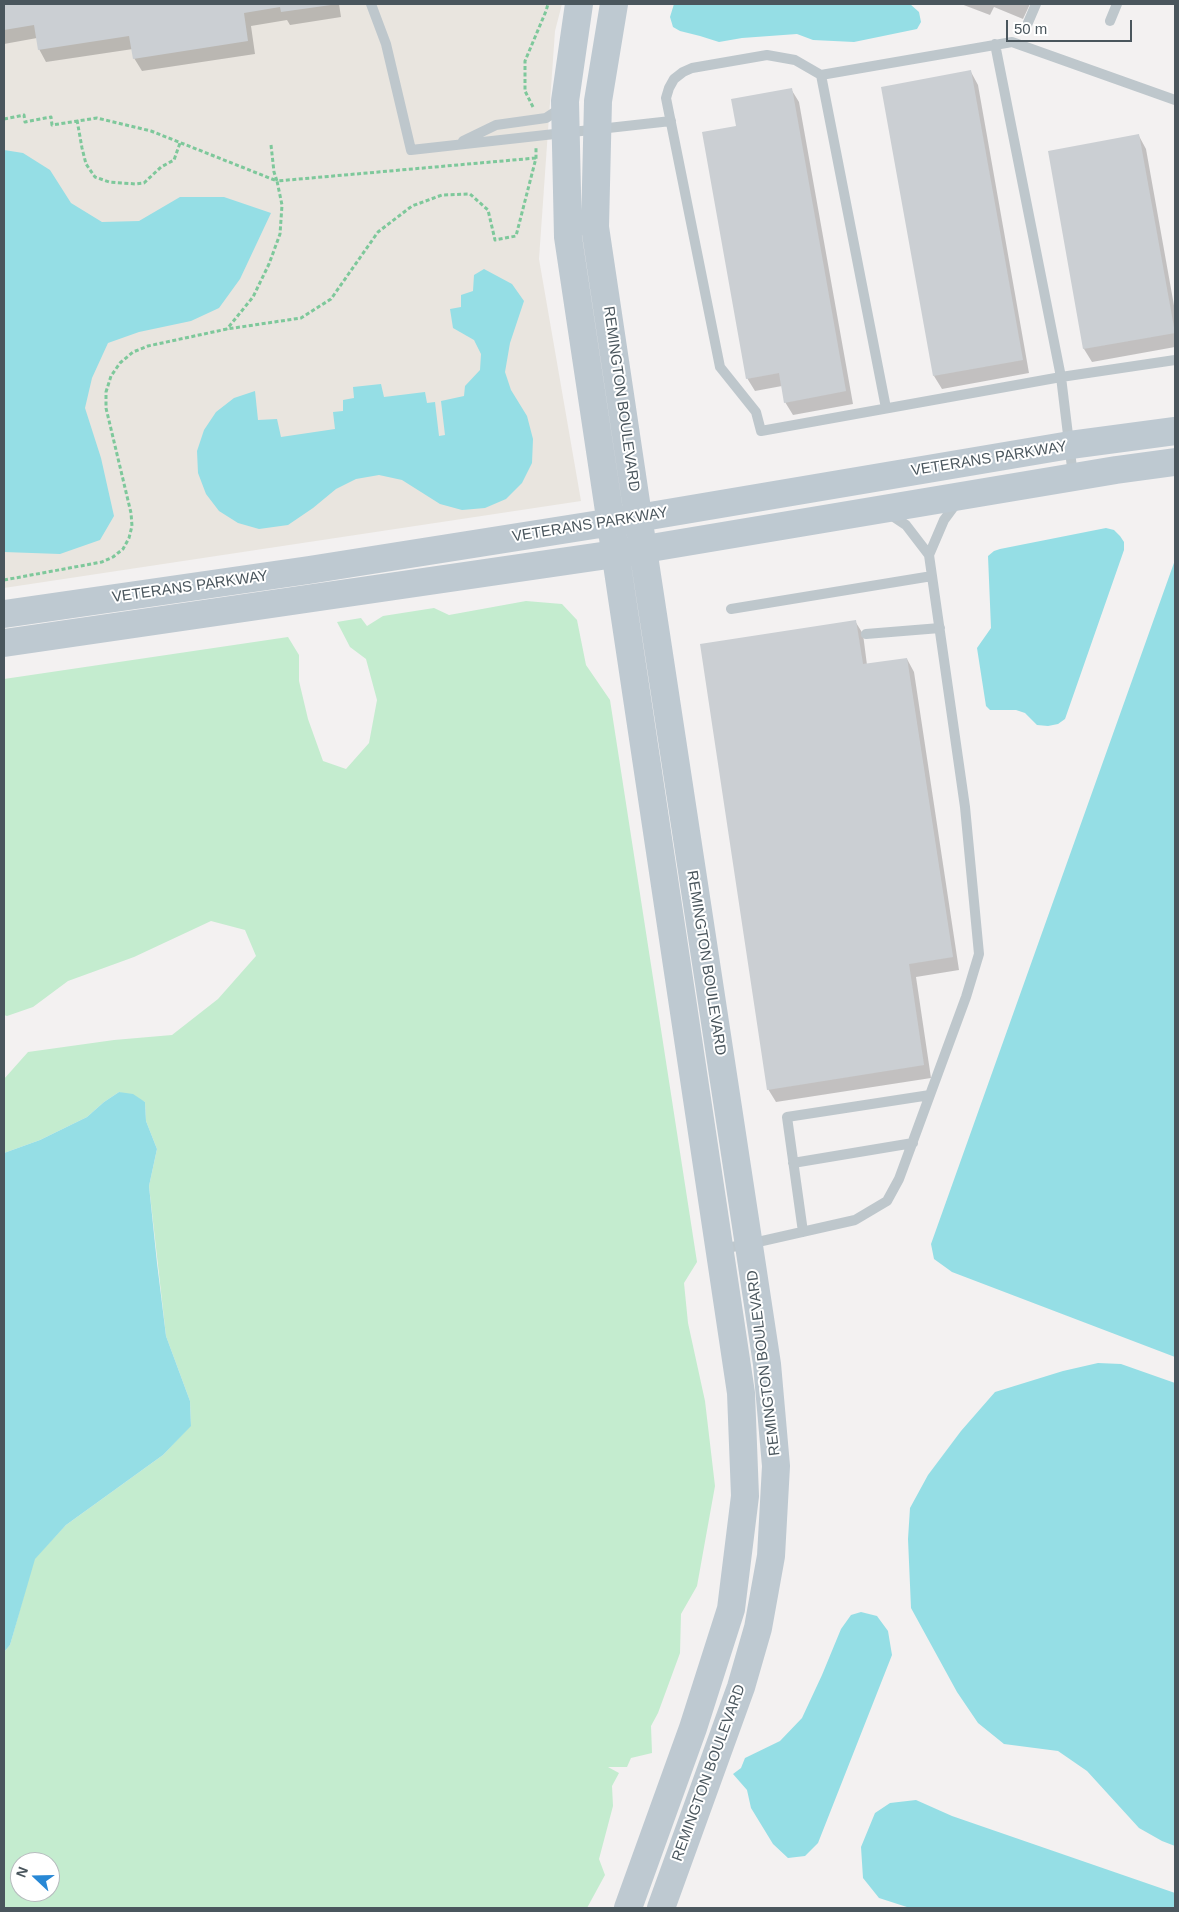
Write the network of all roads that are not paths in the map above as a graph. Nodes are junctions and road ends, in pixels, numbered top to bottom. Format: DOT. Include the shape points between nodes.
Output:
graph roads {
  1 [pos="371,4"];
  2 [pos="579,4"];
  3 [pos="614,4"];
  4 [pos="1036,4"];
  5 [pos="1116,4"];
  6 [pos="1110,20"];
  7 [pos="1027,26"];
  8 [pos="995,44"];
  9 [pos="822,74"];
  10 [pos="1175,100"];
  11 [pos="565,106"];
  12 [pos="671,121"];
  13 [pos="598,129"];
  14 [pos="565,133"];
  15 [pos="456,144"];
  16 [pos="1175,360"];
  17 [pos="1061,377"];
  18 [pos="886,408"];
  19 [pos="1175,431"];
  20 [pos="1070,445"];
  21 [pos="1175,462"];
  22 [pos="1074,477"];
  23 [pos="962,496"];
  24 [pos="883,509"];
  25 [pos="638,518"];
  26 [pos="610,522"];
  27 [pos="643,549"];
  28 [pos="615,554"];
  29 [pos="929,555"];
  30 [pos="932,576"];
  31 [pos="731,609"];
  32 [pos="4,614"];
  33 [pos="940,628"];
  34 [pos="866,634"];
  35 [pos="4,643"];
  36 [pos="930,1095"];
  37 [pos="912,1143"];
  38 [pos="793,1163"];
  39 [pos="803,1232"];
  40 [pos="749,1244"];
  41 [pos="719,1249"];
  42 [pos="628,1908"];
  43 [pos="661,1908"];
  1 -- 15 [label="lane" via="386,44 411,150"];
  2 -- 11 [label="street, REMINGTON BOULEVARD"];
  3 -- 13 [label="street, REMINGTON BOULEVARD" via="598,101"];
  4 -- 7 [label="lane"];
  5 -- 6 [label="lane"];
  8 -- 9 [label="lane"];
  8 -- 10 [label="lane" via="1012,42"];
  8 -- 17 [label="lane"];
  9 -- 12 [label="lane" via="795,60 767,55 692,68 682,72 669,88 666,98"];
  9 -- 18 [label="lane"];
  11 -- 14 [label="street, REMINGTON BOULEVARD"];
  11 -- 15 [label="lane" via="546,118 496,125"];
  12 -- 13 [label="lane"];
  12 -- 18 [label="lane" via="720,367 756,412 761,431"];
  13 -- 14 [label="lane"];
  13 -- 25 [label="street, REMINGTON BOULEVARD" via="595,227"];
  14 -- 15 [label="lane"];
  14 -- 26 [label="street, REMINGTON BOULEVARD" via="568,237"];
  16 -- 17 [label="lane"];
  17 -- 18 [label="lane"];
  17 -- 20 [label="lane"];
  19 -- 20 [label="street, VETERANS PARKWAY"];
  20 -- 22 [label="lane"];
  20 -- 25 [label="street, VETERANS PARKWAY"];
  21 -- 22 [label="street, VETERANS PARKWAY"];
  22 -- 23 [label="street, VETERANS PARKWAY"];
  23 -- 24 [label="street, VETERANS PARKWAY"];
  23 -- 29 [label="lane" via="944,520"];
  24 -- 27 [label="street, VETERANS PARKWAY"];
  24 -- 29 [label="lane" via="906,525"];
  25 -- 26 [label="street, VETERANS PARKWAY"];
  25 -- 27 [label="street, REMINGTON BOULEVARD"];
  26 -- 28 [label="street, REMINGTON BOULEVARD"];
  26 -- 32 [label="street, VETERANS PARKWAY"];
  27 -- 28 [label="street, VETERANS PARKWAY"];
  27 -- 40 [label="street, REMINGTON BOULEVARD"];
  28 -- 35 [label="street, VETERANS PARKWAY"];
  28 -- 41 [label="street, REMINGTON BOULEVARD"];
  29 -- 30 [label="lane"];
  30 -- 31 [label="lane"];
  30 -- 33 [label="lane"];
  33 -- 34 [label="lane"];
  33 -- 36 [label="lane" via="964,807 979,954"];
  36 -- 37 [label="lane"];
  36 -- 38 [label="lane" via="787,1117"];
  37 -- 38 [label="lane"];
  37 -- 39 [label="lane" via="887,1201 855,1220"];
  38 -- 39 [label="lane"];
  39 -- 40 [label="lane"];
  40 -- 41 [label="lane"];
  40 -- 43 [label="street, REMINGTON BOULEVARD" via="767,1364 776,1466 772,1556 758,1628 740,1687"];
  41 -- 42 [label="street, REMINGTON BOULEVARD" via="741,1393 745,1496 731,1609 693,1728"];
}
